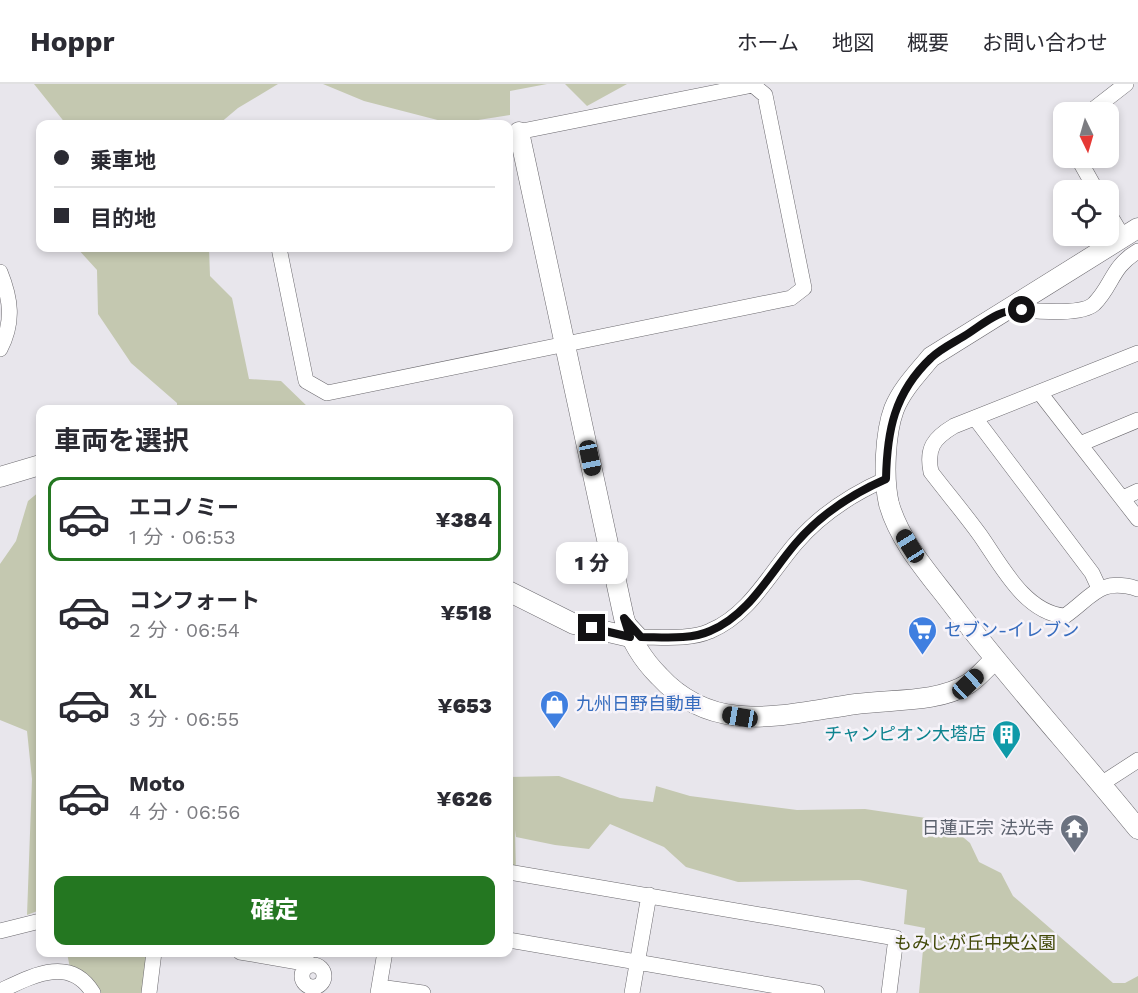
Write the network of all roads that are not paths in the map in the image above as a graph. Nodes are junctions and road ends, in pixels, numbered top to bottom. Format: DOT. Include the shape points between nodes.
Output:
graph roads {
  1 [pos="1126,84"];
  2 [pos="1103,102"];
  3 [pos="514,133"];
  4 [pos="1130,232"];
  5 [pos="1138,251"];
  6 [pos="280,252"];
  7 [pos="0,272"];
  8 [pos="1006,309"];
  9 [pos="565,344"];
  10 [pos="0,349"];
  11 [pos="1138,353"];
  12 [pos="1040,393"];
  13 [pos="975,418"];
  14 [pos="1138,420"];
  15 [pos="1080,444"];
  16 [pos="36,466"];
  17 [pos="0,477"];
  18 [pos="886,479"];
  19 [pos="1138,491"];
  20 [pos="1123,498"];
  21 [pos="1138,519"];
  22 [pos="1099,588"];
  23 [pos="1138,589"];
  24 [pos="513,594"];
  25 [pos="627,628"];
  26 [pos="995,660"];
  27 [pos="1138,760"];
  28 [pos="1101,784"];
  29 [pos="1138,829"];
  30 [pos="513,874"];
  31 [pos="649,895"];
  32 [pos="36,922"];
  33 [pos="0,931"];
  34 [pos="513,941"];
  35 [pos="153,957"];
  36 [pos="269,957"];
  37 [pos="384,957"];
  38 [pos="637,961"];
  39 [pos="310,964"];
  40 [pos="379,990"];
  41 [pos="0,991"];
  42 [pos="93,993"];
  43 [pos="149,993"];
  44 [pos="423,993"];
  45 [pos="632,993"];
  46 [pos="817,993"];
  47 [pos="889,993"];
  1 -- 2 [label="street"];
  3 -- 9 [label="street"];
  3 -- 9 [label="street" via="753,85 765,94 804,288 791,298"];
  4 -- 8 [label="street"];
  5 -- 8 [label="street" via="1124,259 1093,305 1080,310"];
  6 -- 9 [label="street" via="306,381 327,393"];
  7 -- 10 [label="street" via="11,315 9,333"];
  8 -- 18 [label="street" via="931,357 911,381 894,410"];
  9 -- 25 [label="street"];
  11 -- 12 [label="street"];
  12 -- 13 [label="street"];
  12 -- 15 [label="street"];
  13 -- 22 [label="street" via="1092,573"];
  13 -- 22 [label="street" via="940,434 930,444 931,472 1012,581 1033,602 1052,615 1065,616"];
  14 -- 15 [label="street"];
  15 -- 20 [label="street"];
  16 -- 17 [label="street"];
  18 -- 25 [label="street" via="860,491 820,519 796,543 766,585 723,625 707,633 641,637"];
  18 -- 26 [label="street" via="889,503 898,526 922,565"];
  19 -- 20 [label="street"];
  20 -- 21 [label="street"];
  22 -- 23 [label="street" via="1113,585"];
  24 -- 25 [label="street" via="574,624"];
  25 -- 26 [label="street" via="643,657 677,695 716,713 740,717 940,695 968,684"];
  26 -- 28 [label="street"];
  27 -- 28 [label="street"];
  28 -- 29 [label="street"];
  30 -- 31 [label="street"];
  31 -- 38 [label="street"];
  31 -- 47 [label="street" via="896,939"];
  32 -- 33 [label="street"];
  34 -- 38 [label="street"];
  35 -- 43 [label="street"];
  36 -- 39 [label="street"];
  37 -- 40 [label="street"];
  38 -- 45 [label="street"];
  38 -- 46 [label="street"];
  40 -- 44 [label="street"];
  41 -- 42 [label="street" via="51,971 83,979"];
}
